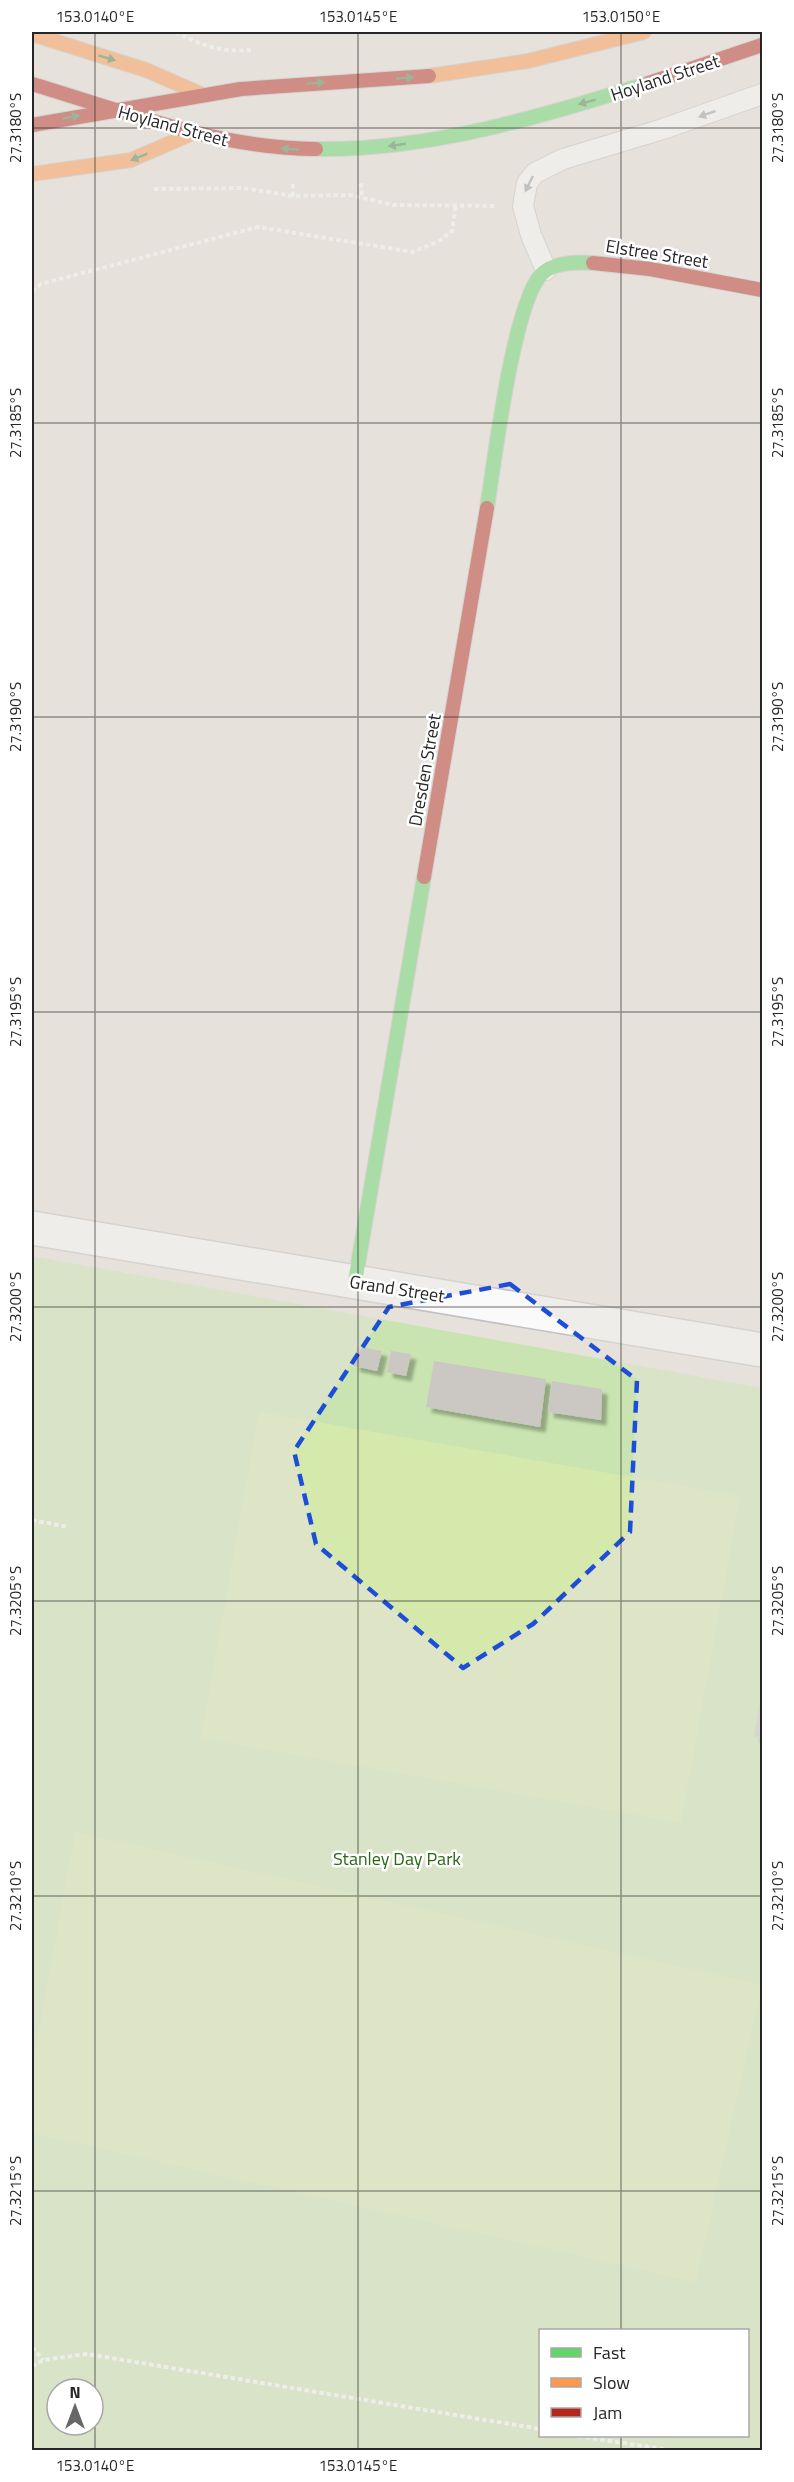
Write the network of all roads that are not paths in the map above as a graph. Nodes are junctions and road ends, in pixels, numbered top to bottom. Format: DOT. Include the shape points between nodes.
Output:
graph roads {
  1 [pos="644,32"];
  2 [pos="32,34"];
  3 [pos="762,45"];
  4 [pos="32,84"];
  5 [pos="201,94"];
  6 [pos="762,94"];
  7 [pos="110,109"];
  8 [pos="32,124"];
  9 [pos="193,133"];
  10 [pos="32,174"];
  11 [pos="546,270"];
  12 [pos="762,290"];
  13 [pos="32,1228"];
  14 [pos="355,1282"];
  15 [pos="762,1350"];
  5 -- 1 [label="main road, Hoyland Street, one-way" via="481,69"];
  2 -- 5 [label="main road, one-way" via="146,70"];
  3 -- 9 [label="main road, Hoyland Street, one-way" via="596,100 421,142 296,150"];
  4 -- 7 [label="main road"];
  5 -- 7 [label="main road, Hoyland Street"];
  6 -- 11 [label="lane, one-way" via="535,173 527,183 523,206"];
  8 -- 7 [label="main road, one-way"];
  7 -- 9 [label="main road, Hoyland Street"];
  9 -- 10 [label="main road, one-way" via="131,160"];
  11 -- 12 [label="main road, Elstree Street" via="589,262"];
  11 -- 14 [label="main road, Dresden Street" via="527,299 519,325"];
  13 -- 14 [label="street, Grand Street"];
  14 -- 15 [label="street, Grand Street"];
}
